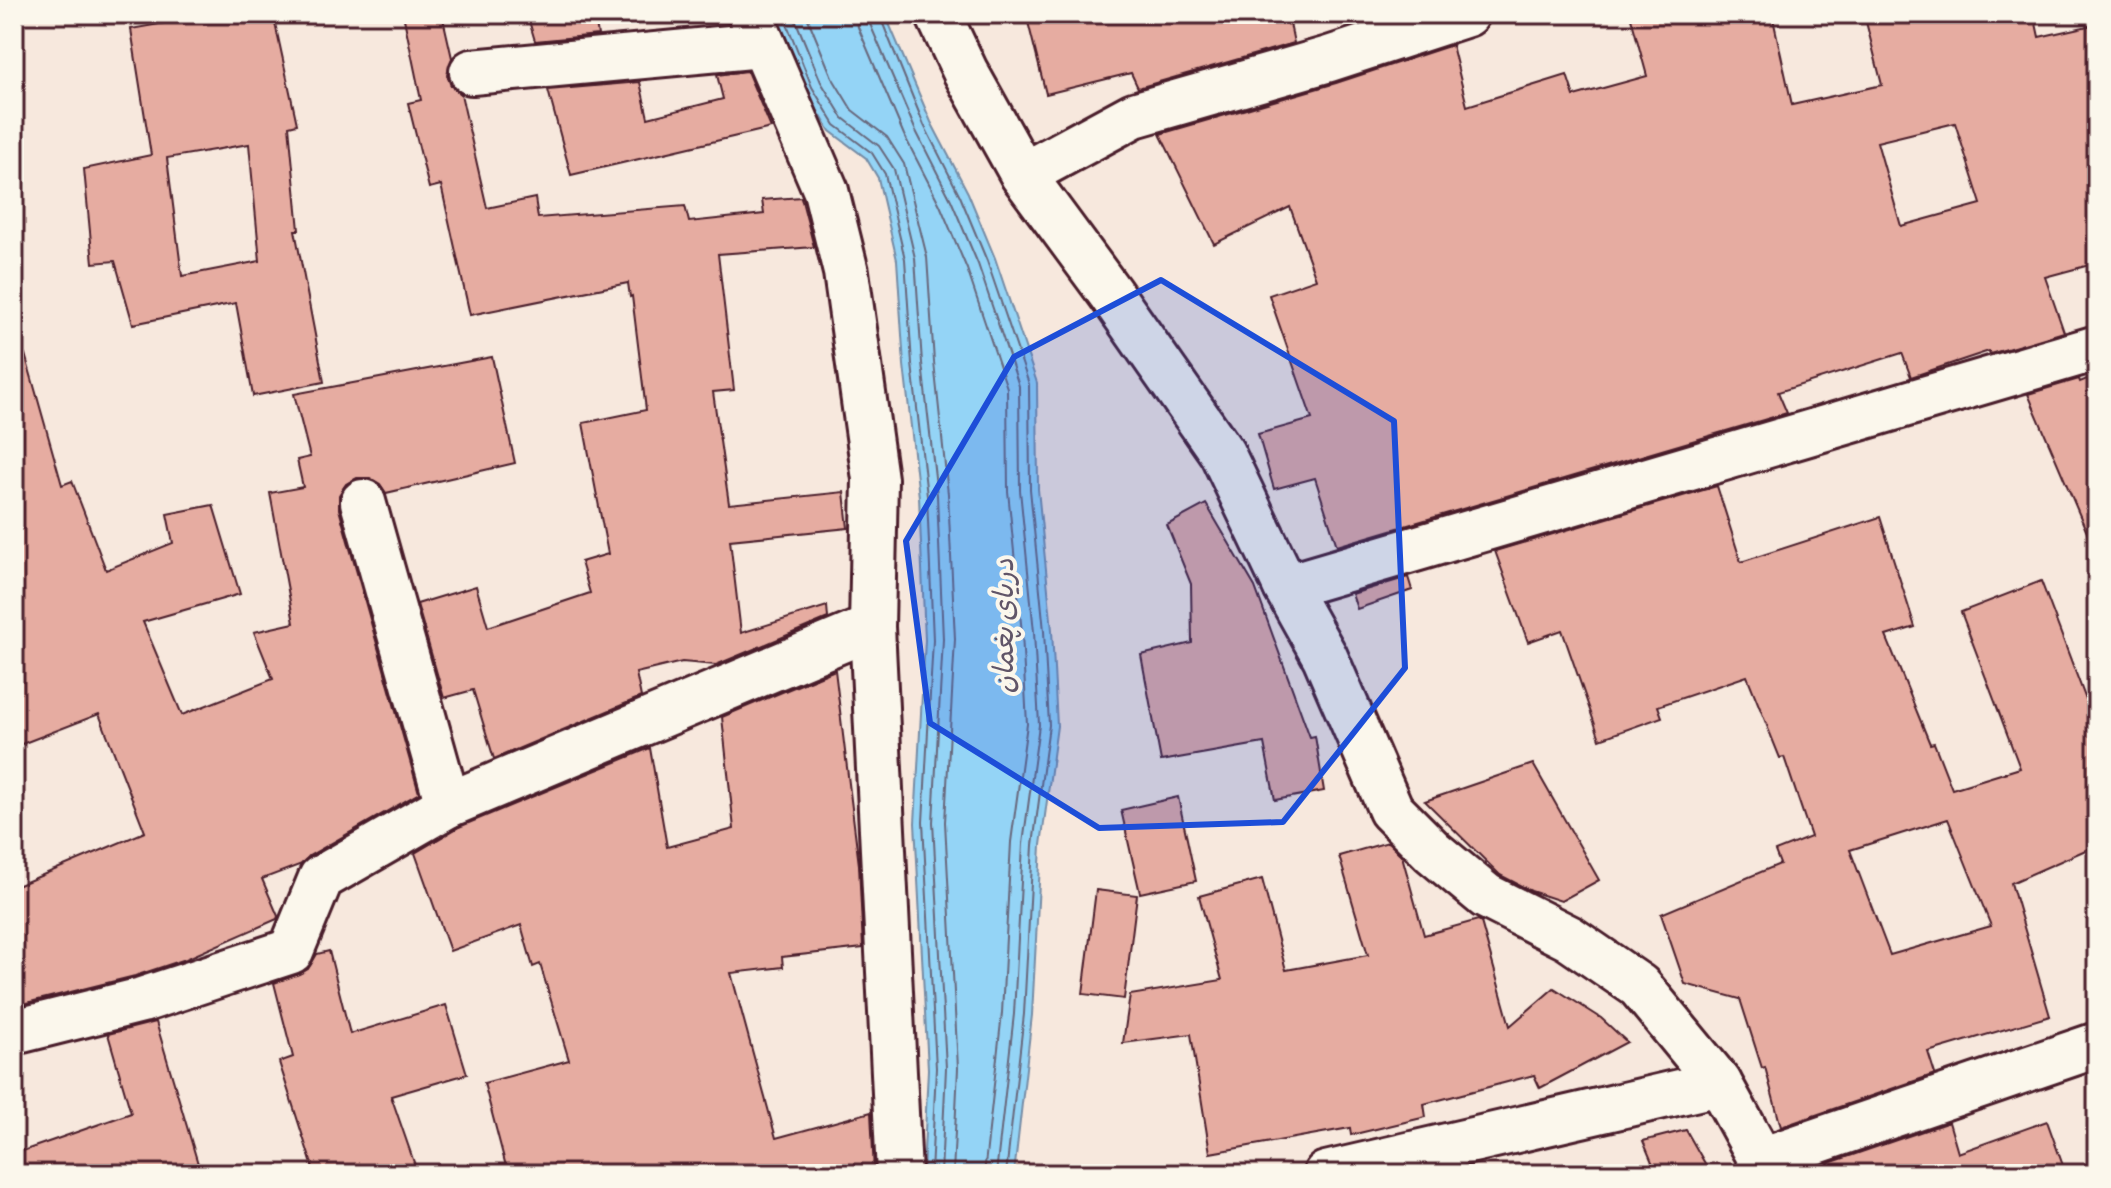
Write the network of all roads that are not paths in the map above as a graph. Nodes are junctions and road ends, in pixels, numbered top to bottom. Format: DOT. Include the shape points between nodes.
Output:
graph roads {
  1 [pos="938,14"];
  2 [pos="1467,14"];
  3 [pos="756,30"];
  4 [pos="472,72"];
  5 [pos="1023,175"];
  6 [pos="2097,348"];
  7 [pos="363,502"];
  8 [pos="1286,587"];
  9 [pos="872,627"];
  10 [pos="448,805"];
  11 [pos="14,1032"];
  12 [pos="2097,1045"];
  13 [pos="1719,1083"];
  14 [pos="1765,1167"];
  15 [pos="899,1174"];
  16 [pos="1326,1174"];
  1 -- 5 [label="street"];
  2 -- 5 [label="street" via="1134,115"];
  3 -- 4 [label="street"];
  3 -- 9 [label="street" via="826,191 846,272 875,479"];
  5 -- 8 [label="street" via="1222,453"];
  6 -- 8 [label="street"];
  7 -- 10 [label="street"];
  8 -- 13 [label="street" via="1325,657 1391,810 1486,896 1569,938 1639,986"];
  9 -- 10 [label="street"];
  9 -- 15 [label="street"];
  10 -- 11 [label="street" via="321,878 291,951 142,1000"];
  12 -- 14 [label="street"];
  13 -- 14 [label="street"];
  13 -- 16 [label="street"];
}
